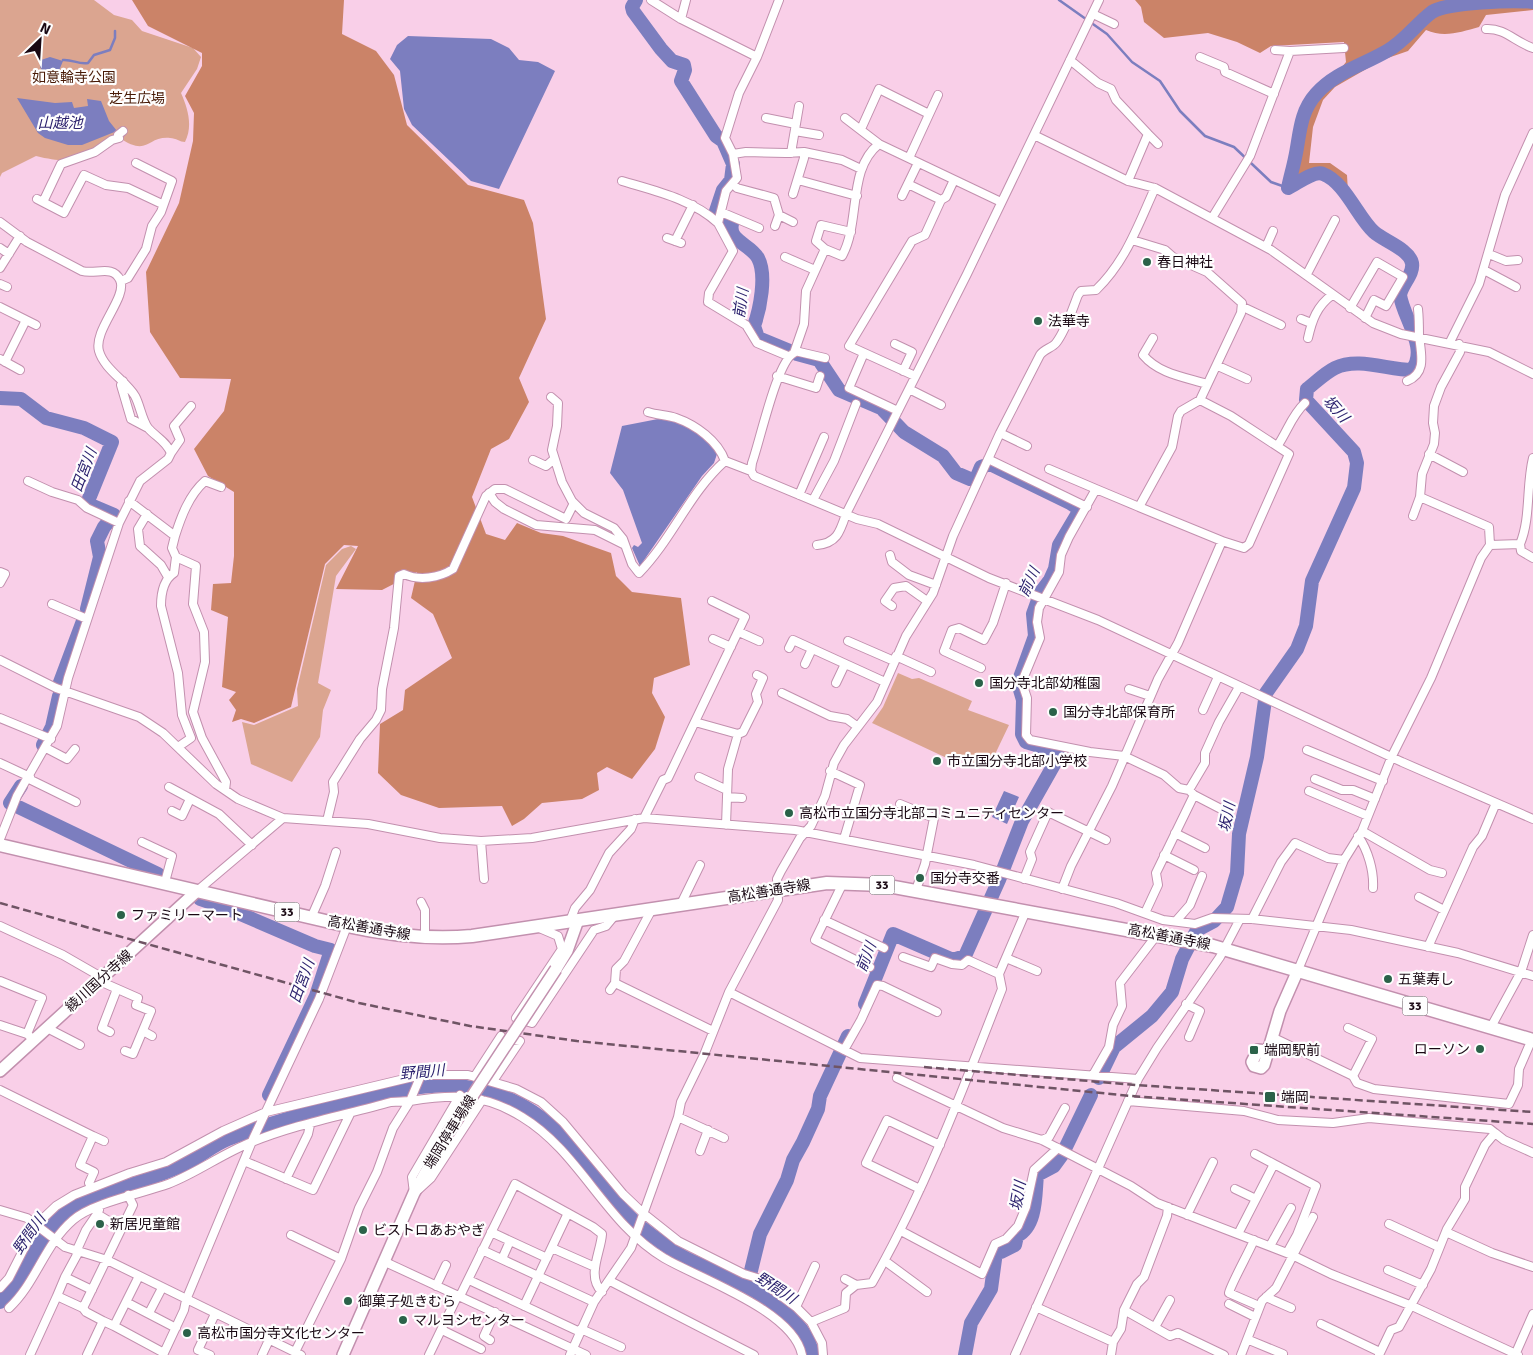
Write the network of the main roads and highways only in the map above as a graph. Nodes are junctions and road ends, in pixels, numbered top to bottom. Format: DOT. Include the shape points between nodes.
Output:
graph roads {
  1 [pos="0,845"];
  2 [pos="197,891"];
  3 [pos="574,921"];
  4 [pos="1298,970"];
  5 [pos="1532,1039"];
  6 [pos="1268,1051"];
  7 [pos="0,1071"];
  8 [pos="343,1355"];
  1 -- 2 [label="main road, 高松善通寺線 / 33"];
  2 -- 3 [label="main road, 高松善通寺線 / 33" via="395,935 472,936"];
  2 -- 7 [label="main road, 綾川国分寺線" via="47,1028 30,1037"];
  3 -- 4 [label="main road, 高松善通寺線 / 33" via="778,889 843,883 883,885 1197,942"];
  3 -- 8 [label="main road, 端岡停車場線, bridge" via="567,952 448,1133 414,1193"];
  4 -- 5 [label="main road, 高松善通寺線 / 33"];
  4 -- 6 [label="main road" via="1280,1010"];
}
